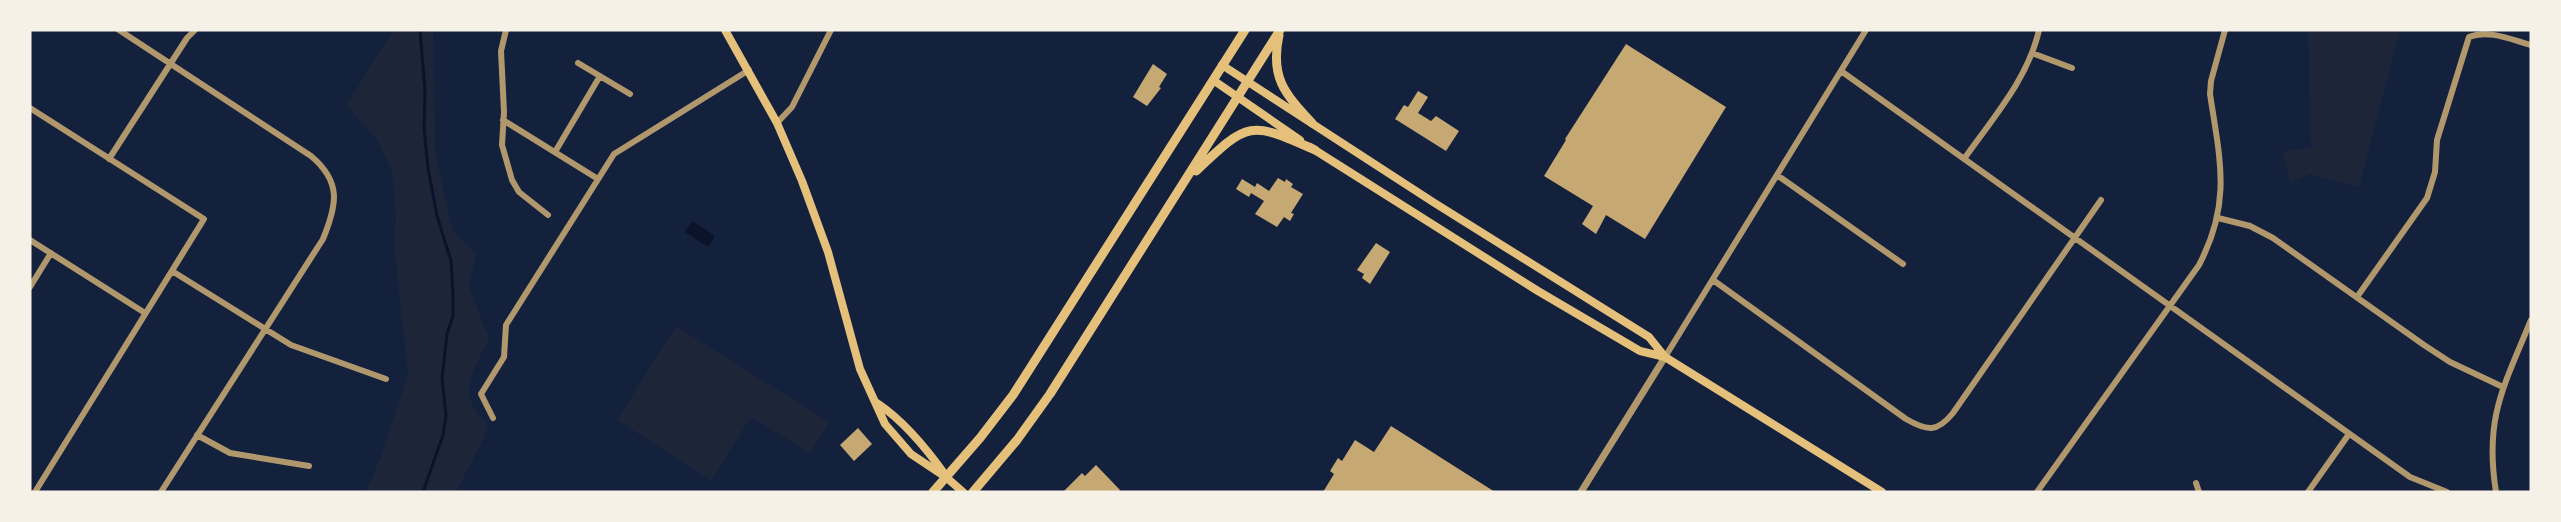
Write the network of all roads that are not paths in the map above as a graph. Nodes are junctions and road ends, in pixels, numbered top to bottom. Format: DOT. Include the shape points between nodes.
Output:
graph roads {
  1 [pos="119,30"];
  2 [pos="195,30"];
  3 [pos="506,30"];
  4 [pos="725,30"];
  5 [pos="831,30"];
  6 [pos="1245,30"];
  7 [pos="1280,30"];
  8 [pos="1866,30"];
  9 [pos="2039,30"];
  10 [pos="2225,30"];
  11 [pos="2531,45"];
  12 [pos="2032,53"];
  13 [pos="170,63"];
  14 [pos="578,63"];
  15 [pos="1222,65"];
  16 [pos="2072,68"];
  17 [pos="749,70"];
  18 [pos="1841,71"];
  19 [pos="600,76"];
  20 [pos="1214,80"];
  21 [pos="1247,82"];
  22 [pos="630,94"];
  23 [pos="1237,99"];
  24 [pos="30,108"];
  25 [pos="503,120"];
  26 [pos="777,123"];
  27 [pos="1311,123"];
  28 [pos="1315,150"];
  29 [pos="555,152"];
  30 [pos="109,159"];
  31 [pos="1964,159"];
  32 [pos="1777,175"];
  33 [pos="598,179"];
  34 [pos="1186,181"];
  35 [pos="2101,200"];
  36 [pos="548,215"];
  37 [pos="2218,218"];
  38 [pos="2074,238"];
  39 [pos="30,240"];
  40 [pos="51,254"];
  41 [pos="1903,264"];
  42 [pos="172,271"];
  43 [pos="1713,280"];
  44 [pos="30,286"];
  45 [pos="2356,297"];
  46 [pos="2170,306"];
  47 [pos="145,313"];
  48 [pos="2531,320"];
  49 [pos="265,330"];
  50 [pos="1665,357"];
  51 [pos="387,380"];
  52 [pos="2503,387"];
  53 [pos="877,403"];
  54 [pos="493,418"];
  55 [pos="2349,434"];
  56 [pos="197,435"];
  57 [pos="309,466"];
  58 [pos="947,478"];
  59 [pos="2196,483"];
  60 [pos="2432,490"];
  61 [pos="36,492"];
  62 [pos="161,492"];
  63 [pos="933,492"];
  64 [pos="963,492"];
  65 [pos="973,492"];
  66 [pos="1581,492"];
  67 [pos="1882,492"];
  68 [pos="2037,492"];
  69 [pos="2199,492"];
  70 [pos="2308,492"];
  71 [pos="2447,492"];
  72 [pos="2496,492"];
  1 -- 13 [label="street"];
  2 -- 13 [label="street"];
  3 -- 25 [label="street" via="501,51"];
  4 -- 17 [label="main road"];
  5 -- 26 [label="street" via="792,107"];
  6 -- 15 [label="main road"];
  7 -- 21 [label="main road"];
  7 -- 27 [label="main road" via="1275,57 1279,80"];
  8 -- 18 [label="street"];
  9 -- 12 [label="street"];
  10 -- 37 [label="street" via="2210,94 2222,181"];
  11 -- 45 [label="street" via="2487,34 2469,37 2437,140 2435,172 2427,198"];
  12 -- 16 [label="street"];
  12 -- 31 [label="street" via="2018,82"];
  13 -- 30 [label="street"];
  13 -- 49 [label="street" via="320,163 332,183 333,214 323,239"];
  14 -- 19 [label="street"];
  15 -- 20 [label="main road"];
  15 -- 21 [label="main road"];
  17 -- 26 [label="main road"];
  17 -- 33 [label="street" via="614,154"];
  18 -- 31 [label="street"];
  18 -- 32 [label="street"];
  19 -- 22 [label="street"];
  19 -- 29 [label="street"];
  20 -- 23 [label="main road"];
  20 -- 58 [label="main road" via="1033,366"];
  21 -- 23 [label="main road"];
  21 -- 27 [label="main road"];
  23 -- 28 [label="main road"];
  23 -- 34 [label="main road"];
  24 -- 30 [label="street"];
  25 -- 29 [label="street"];
  25 -- 36 [label="street" via="502,145 512,180 519,192"];
  26 -- 53 [label="main road" via="816,218 858,361"];
  27 -- 50 [label="main road" via="1649,337"];
  28 -- 34 [label="main road" via="1270,131 1245,131 1230,139"];
  28 -- 50 [label="main road" via="1538,291 1640,351"];
  29 -- 33 [label="street"];
  30 -- 42 [label="street" via="204,219"];
  31 -- 38 [label="street"];
  32 -- 41 [label="street"];
  32 -- 43 [label="street"];
  33 -- 54 [label="street" via="506,325 504,357 481,394"];
  34 -- 65 [label="main road" via="1040,410"];
  35 -- 38 [label="street"];
  37 -- 45 [label="street" via="2263,231"];
  37 -- 46 [label="street" via="2199,265"];
  38 -- 43 [label="street" via="1953,413 1944,424 1932,429 1906,418"];
  38 -- 46 [label="street"];
  39 -- 40 [label="street"];
  40 -- 44 [label="street"];
  40 -- 47 [label="street"];
  42 -- 47 [label="street"];
  42 -- 49 [label="street"];
  43 -- 50 [label="street"];
  45 -- 52 [label="street" via="2433,351"];
  46 -- 55 [label="street"];
  46 -- 68 [label="street"];
  47 -- 61 [label="street"];
  48 -- 52 [label="street"];
  49 -- 51 [label="street" via="291,345"];
  49 -- 56 [label="street"];
  50 -- 66 [label="street"];
  50 -- 67 [label="main road"];
  52 -- 72 [label="street" via="2491,446"];
  53 -- 58 [label="main road" via="890,411 923,446"];
  53 -- 58 [label="main road" via="885,424 911,454"];
  55 -- 60 [label="street"];
  55 -- 70 [label="street"];
  56 -- 57 [label="street" via="230,453"];
  56 -- 62 [label="street"];
  58 -- 63 [label="main road"];
  58 -- 64 [label="main road"];
  59 -- 69 [label="street"];
  60 -- 71 [label="street"];
}
